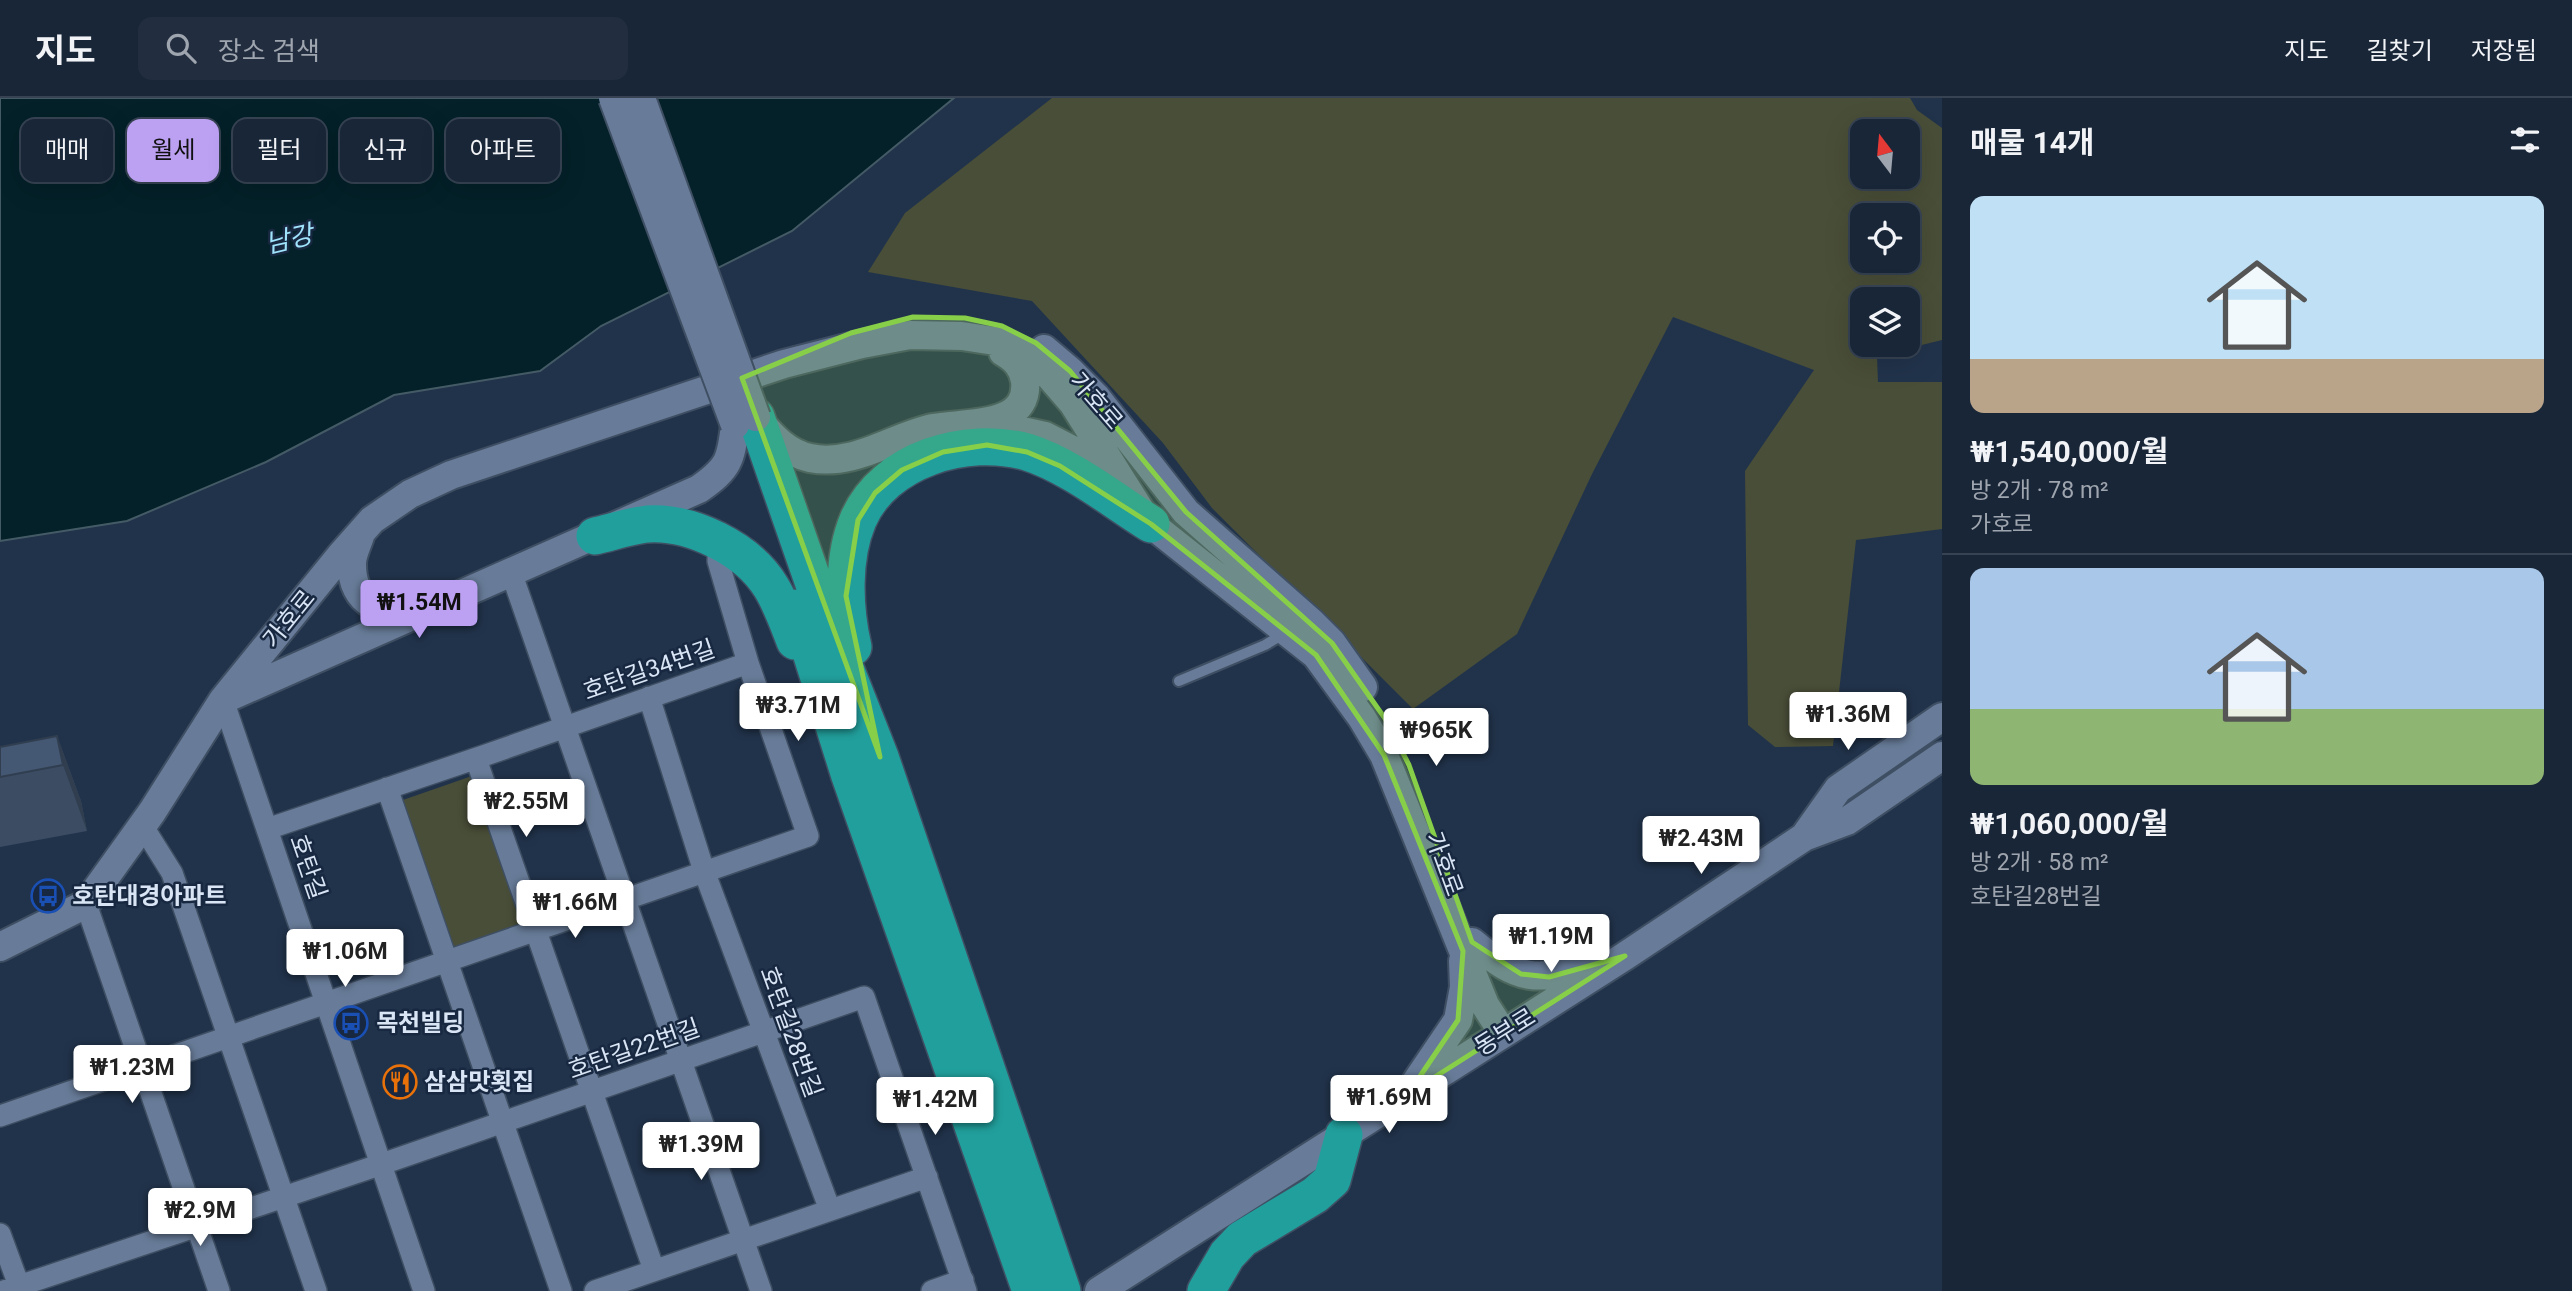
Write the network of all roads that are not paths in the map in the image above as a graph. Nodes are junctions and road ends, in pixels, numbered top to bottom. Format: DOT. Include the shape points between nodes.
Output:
graph roads {
  1 [pos="613,98"];
  2 [pos="641,98"];
  3 [pos="962,336"];
  4 [pos="784,363"];
  5 [pos="745,421"];
  6 [pos="986,422"];
  7 [pos="1123,485"];
  8 [pos="1151,524"];
  9 [pos="360,533"];
  10 [pos="595,536"];
  11 [pos="718,541"];
  12 [pos="512,572"];
  13 [pos="1254,573"];
  14 [pos="474,589"];
  15 [pos="1293,621"];
  16 [pos="748,663"];
  17 [pos="1179,681"];
  18 [pos="649,697"];
  19 [pos="223,700"];
  20 [pos="1942,717"];
  21 [pos="565,726"];
  22 [pos="1942,756"];
  23 [pos="476,759"];
  24 [pos="864,765"];
  25 [pos="387,788"];
  26 [pos="142,825"];
  27 [pos="267,829"];
  28 [pos="1804,837"];
  29 [pos="704,871"];
  30 [pos="625,899"];
  31 [pos="86,904"];
  32 [pos="535,932"];
  33 [pos="1468,946"];
  34 [pos="0,947"];
  35 [pos="1625,956"];
  36 [pos="446,961"];
  37 [pos="327,1002"];
  38 [pos="762,1031"];
  39 [pos="1503,1033"];
  40 [pos="229,1036"];
  41 [pos="681,1060"];
  42 [pos="142,1066"];
  43 [pos="591,1092"];
  44 [pos="1408,1094"];
  45 [pos="0,1116"];
  46 [pos="502,1123"];
  47 [pos="1344,1135"];
  48 [pos="382,1164"];
  49 [pos="927,1177"];
  50 [pos="284,1197"];
  51 [pos="830,1210"];
  52 [pos="197,1226"];
  53 [pos="0,1234"];
  54 [pos="743,1240"];
  55 [pos="654,1270"];
  56 [pos="1035,1272"];
  57 [pos="964,1286"];
  58 [pos="15,1289"];
  59 [pos="219,1291"];
  60 [pos="316,1291"];
  61 [pos="424,1291"];
  62 [pos="561,1291"];
  63 [pos="595,1291"];
  64 [pos="761,1291"];
  65 [pos="932,1291"];
  66 [pos="1062,1291"];
  67 [pos="1099,1291"];
  68 [pos="1206,1291"];
  1 -- 5 [label="street, bridge"];
  2 -- 5 [label="street, bridge"];
  3 -- 4 [label="street, 가호로" via="910,335"];
  3 -- 6 [label="street" via="1011,356 1023,370 1022,403 1008,415"];
  3 -- 7 [label="street, 가호로" via="1001,342 1047,373 1073,403"];
  4 -- 9 [label="street, 가호로" via="451,475 410,494"];
  4 -- 13 [label="street, 가호로" via="851,333 913,317 965,318 1002,326 1036,342 1070,371 1096,397 1186,512"];
  5 -- 6 [label="street" via="792,452 831,459 932,428"];
  5 -- 10 [label="street" via="720,474 699,489"];
  5 -- 24 [label="highway" via="830,630"];
  6 -- 7 [label="street" via="1045,436"];
  7 -- 8 [label="street, 가호로"];
  7 -- 13 [label="street"];
  8 -- 15 [label="street, 가호로"];
  8 -- 24 [label="highway" via="1060,466 1027,452 987,445 943,452 902,470 875,493 858,520 848,559 846,596"];
  9 -- 14 [label="street" via="352,561 354,582 366,601 383,610 402,611"];
  9 -- 19 [label="street, 가호로"];
  10 -- 11 [label="highway" via="646,524 676,525"];
  10 -- 12 [label="street"];
  11 -- 16 [label="street, 호탄길34번길" via="718,562"];
  11 -- 24 [label="highway" via="744,558 771,586"];
  12 -- 14 [label="street"];
  12 -- 21 [label="street"];
  13 -- 15 [label="street, 가호로"];
  14 -- 19 [label="street"];
  15 -- 17 [label="lane" via="1265,645"];
  15 -- 33 [label="street, 가호로" via="1384,755"];
  16 -- 18 [label="street, 호탄길34번길"];
  16 -- 29 [label="street" via="808,836"];
  18 -- 21 [label="street, 호탄길34번길"];
  18 -- 29 [label="street, 호탄길28번길"];
  19 -- 26 [label="street, 가호로"];
  19 -- 27 [label="street, 호탄길"];
  20 -- 28 [label="street, 동부로" via="1838,789"];
  21 -- 23 [label="street, 호탄길34번길"];
  21 -- 30 [label="street, 호탄길34번길"];
  22 -- 28 [label="street, 동부로" via="1847,821"];
  23 -- 25 [label="street, 호탄길34번길"];
  23 -- 32 [label="street"];
  24 -- 56 [label="highway"];
  25 -- 27 [label="street, 호탄길34번길"];
  25 -- 36 [label="street"];
  26 -- 31 [label="street, 가호로"];
  26 -- 40 [label="street" via="172,873"];
  27 -- 37 [label="street, 호탄길"];
  28 -- 35 [label="street, 동부로"];
  29 -- 30 [label="street"];
  29 -- 38 [label="street, 호탄길28번길"];
  30 -- 32 [label="street"];
  30 -- 41 [label="street"];
  31 -- 34 [label="street, 가호로"];
  31 -- 42 [label="street"];
  32 -- 36 [label="street"];
  32 -- 43 [label="street"];
  33 -- 35 [label="street" via="1521,974 1549,977"];
  33 -- 39 [label="street, 가호로" via="1485,1004"];
  33 -- 44 [label="street" via="1458,1020"];
  35 -- 39 [label="street, 동부로"];
  36 -- 37 [label="street"];
  36 -- 46 [label="street"];
  37 -- 40 [label="street"];
  37 -- 48 [label="street, 호탄길"];
  38 -- 41 [label="street, 호탄길22번길"];
  38 -- 49 [label="street, 호탄길22번길" via="864,997"];
  38 -- 51 [label="street, 호탄길28번길"];
  39 -- 44 [label="street, 동부로"];
  40 -- 42 [label="street"];
  40 -- 50 [label="street"];
  41 -- 43 [label="street, 호탄길22번길"];
  41 -- 54 [label="street"];
  42 -- 45 [label="street"];
  42 -- 52 [label="street"];
  43 -- 46 [label="street, 호탄길22번길"];
  43 -- 55 [label="street"];
  44 -- 47 [label="street, 동부로"];
  46 -- 48 [label="street, 호탄길22번길"];
  46 -- 62 [label="street"];
  47 -- 67 [label="street, 동부로"];
  47 -- 68 [label="highway" via="1332,1180 1242,1240 1227,1255"];
  48 -- 50 [label="street, 호탄길22번길"];
  48 -- 61 [label="street, 호탄길"];
  49 -- 51 [label="street"];
  49 -- 57 [label="street"];
  50 -- 52 [label="street, 호탄길22번길"];
  50 -- 60 [label="street"];
  51 -- 54 [label="street"];
  52 -- 58 [label="street, 호탄길22번길"];
  52 -- 59 [label="street"];
  53 -- 58 [label="street"];
  54 -- 55 [label="street"];
  54 -- 64 [label="street"];
  55 -- 63 [label="street"];
  56 -- 66 [label="highway"];
  57 -- 65 [label="street"];
}
